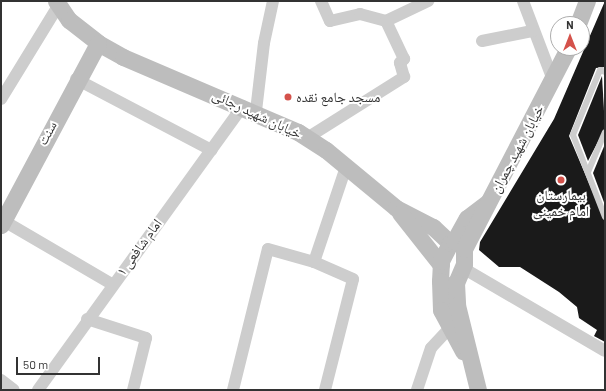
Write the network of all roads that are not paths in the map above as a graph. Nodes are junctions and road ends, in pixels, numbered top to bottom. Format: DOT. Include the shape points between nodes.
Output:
graph roads {
  1 [pos="273,1"];
  2 [pos="321,1"];
  3 [pos="428,1"];
  4 [pos="523,1"];
  5 [pos="57,4"];
  6 [pos="386,21"];
  7 [pos="532,31"];
  8 [pos="482,41"];
  9 [pos="98,43"];
  10 [pos="564,56"];
  11 [pos="605,72"];
  12 [pos="76,79"];
  13 [pos="554,80"];
  14 [pos="1,99"];
  15 [pos="249,109"];
  16 [pos="605,132"];
  17 [pos="307,138"];
  18 [pos="211,150"];
  19 [pos="346,167"];
  20 [pos="588,172"];
  21 [pos="396,208"];
  22 [pos="605,217"];
  23 [pos="2,223"];
  24 [pos="456,244"];
  25 [pos="314,262"];
  26 [pos="462,268"];
  27 [pos="446,276"];
  28 [pos="112,284"];
  29 [pos="87,319"];
  30 [pos="449,329"];
  31 [pos="605,351"];
  32 [pos="472,366"];
  33 [pos="1,380"];
  34 [pos="14,390"];
  35 [pos="38,390"];
  36 [pos="133,390"];
  37 [pos="232,390"];
  38 [pos="325,390"];
  39 [pos="417,390"];
  40 [pos="478,390"];
  1 -- 15 [label="street"];
  2 -- 6 [label="street" via="330,21 360,14"];
  3 -- 6 [label="street"];
  4 -- 7 [label="street"];
  5 -- 9 [label="main road, خیابان شهید رجائی"];
  5 -- 14 [label="street"];
  6 -- 17 [label="street" via="404,59 400,63 404,77"];
  7 -- 8 [label="street"];
  7 -- 13 [label="street"];
  9 -- 12 [label="main road, سنت"];
  9 -- 15 [label="main road, خیابان شهید رجائی"];
  10 -- 13 [label="main road, خیابان شهید چمران"];
  11 -- 20 [label="lane" via="600,70 573,135"];
  12 -- 18 [label="street"];
  12 -- 23 [label="main road, سنت"];
  13 -- 24 [label="main road, خیابان شهید چمران" via="489,201 468,218"];
  15 -- 17 [label="main road, خیابان شهید رجائی"];
  15 -- 18 [label="street, امام شافعی ۱"];
  16 -- 20 [label="lane"];
  17 -- 19 [label="main road, خیابان شهید رجائی"];
  18 -- 28 [label="street, امام شافعی ۱"];
  19 -- 21 [label="main road, خیابان شهید رجائی"];
  19 -- 25 [label="street"];
  20 -- 22 [label="lane"];
  21 -- 24 [label="main road, خیابان شهید رجائی" via="433,227"];
  21 -- 27 [label="main road"];
  23 -- 28 [label="street"];
  24 -- 26 [label="main road"];
  24 -- 27 [label="main road"];
  25 -- 37 [label="street" via="268,250"];
  25 -- 38 [label="street" via="353,279"];
  26 -- 27 [label="main road"];
  26 -- 31 [label="street"];
  27 -- 30 [label="main road" via="442,310"];
  27 -- 32 [label="main road" via="457,305"];
  28 -- 29 [label="street, امام شافعی ۱"];
  29 -- 35 [label="street, امام شافعی ۱"];
  29 -- 36 [label="street" via="146,338"];
  30 -- 32 [label="main road"];
  30 -- 39 [label="street" via="431,348"];
  32 -- 40 [label="main road"];
  33 -- 34 [label="street"];
}
